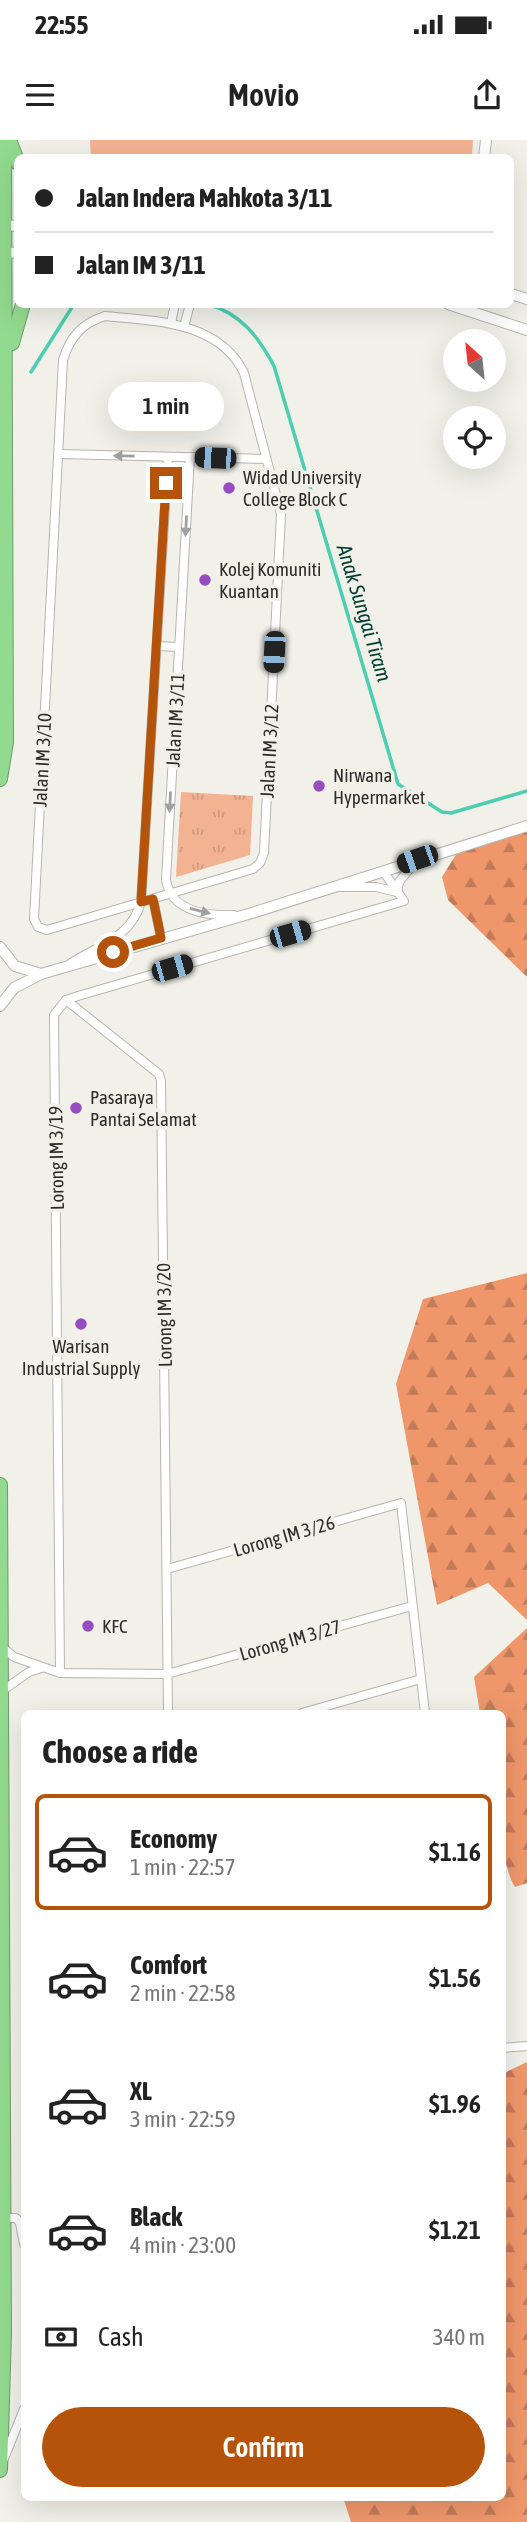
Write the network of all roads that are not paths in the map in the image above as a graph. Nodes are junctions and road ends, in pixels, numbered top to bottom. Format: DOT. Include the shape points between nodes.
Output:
graph roads {
  1 [pos="6,140"];
  2 [pos="2,183"];
  3 [pos="7,226"];
  4 [pos="8,252"];
  5 [pos="3,283"];
  6 [pos="21,308"];
  7 [pos="173,308"];
  8 [pos="189,308"];
  9 [pos="460,308"];
  10 [pos="171,323"];
  11 [pos="184,327"];
  12 [pos="527,330"];
  13 [pos="6,377"];
  14 [pos="59,454"];
  15 [pos="168,457"];
  16 [pos="190,457"];
  17 [pos="266,459"];
  18 [pos="157,646"];
  19 [pos="179,647"];
  20 [pos="0,779"];
  21 [pos="527,826"];
  22 [pos="417,859"];
  23 [pos="383,871"];
  24 [pos="336,887"];
  25 [pos="397,892"];
  26 [pos="170,894"];
  27 [pos="153,899"];
  28 [pos="141,902"];
  29 [pos="252,912"];
  30 [pos="161,938"];
  31 [pos="0,947"];
  32 [pos="65,966"];
  33 [pos="41,974"];
  34 [pos="66,1000"];
  35 [pos="0,1006"];
  36 [pos="0,1485"];
  37 [pos="167,1569"];
  38 [pos="412,1606"];
  39 [pos="2,1647"];
  40 [pos="41,1668"];
  41 [pos="60,1673"];
  42 [pos="167,1674"];
  43 [pos="421,1679"];
  44 [pos="2,1691"];
  45 [pos="168,1710"];
  46 [pos="312,1710"];
  47 [pos="425,1710"];
  48 [pos="527,2046"];
  49 [pos="506,2048"];
  50 [pos="2,2217"];
  51 [pos="21,2228"];
  52 [pos="21,2416"];
  53 [pos="0,2469"];
  1 -- 2 [label="highway"];
  2 -- 3 [label="highway"];
  3 -- 4 [label="highway"];
  4 -- 5 [label="highway"];
  5 -- 13 [label="highway"];
  6 -- 13 [label="highway"];
  7 -- 10 [label="street"];
  8 -- 11 [label="street"];
  9 -- 12 [label="street"];
  10 -- 11 [label="street, Jalan IM 3/12"];
  10 -- 14 [label="street, Jalan IM 3/12" via="105,316 78,331 63,360"];
  11 -- 17 [label="street, Jalan IM 3/12" via="209,336 240,363"];
  13 -- 20 [label="highway" via="6,742"];
  15 -- 14 [label="street, one-way"];
  14 -- 28 [label="street, Jalan IM 3/10" via="34,919 38,927 47,930"];
  15 -- 16 [label="street"];
  15 -- 18 [label="street, Jalan IM 3/11"];
  16 -- 17 [label="street"];
  16 -- 19 [label="street, Jalan IM 3/11, one-way"];
  17 -- 26 [label="street, Jalan IM 3/12" via="281,514 264,853 253,869"];
  18 -- 19 [label="street"];
  18 -- 28 [label="street, Jalan IM 3/11"];
  19 -- 26 [label="street, Jalan IM 3/11, one-way" via="166,879"];
  21 -- 22 [label="street"];
  22 -- 23 [label="street"];
  22 -- 25 [label="street"];
  23 -- 24 [label="street"];
  23 -- 25 [label="street"];
  24 -- 25 [label="street"];
  24 -- 29 [label="street"];
  25 -- 34 [label="street" via="404,901"];
  26 -- 27 [label="street, Jalan IM 3/10"];
  26 -- 29 [label="street, one-way" via="180,905 200,912 233,916"];
  27 -- 28 [label="street, Jalan IM 3/10"];
  27 -- 30 [label="street"];
  28 -- 32 [label="street, Jalan IM 3/11" via="122,934"];
  29 -- 30 [label="street"];
  30 -- 32 [label="street"];
  31 -- 33 [label="street" via="15,966"];
  32 -- 33 [label="street"];
  33 -- 35 [label="street" via="14,988"];
  34 -- 37 [label="street, Lorong IM 3/20" via="159,1074 161,1081"];
  34 -- 41 [label="street, Lorong IM 3/19" via="54,1015"];
  36 -- 39 [label="highway"];
  37 -- 38 [label="street, Lorong IM 3/26" via="401,1503"];
  37 -- 42 [label="street, Lorong IM 3/20"];
  38 -- 42 [label="street, Lorong IM 3/27"];
  38 -- 43 [label="street"];
  39 -- 40 [label="street, Lorong IM 3/27"];
  39 -- 44 [label="highway"];
  40 -- 41 [label="street, Lorong IM 3/27"];
  40 -- 44 [label="street"];
  41 -- 42 [label="street, Lorong IM 3/27"];
  42 -- 45 [label="street, Lorong IM 3/20"];
  43 -- 46 [label="street"];
  43 -- 47 [label="street"];
  44 -- 50 [label="highway"];
  48 -- 49 [label="street"];
  50 -- 51 [label="street" via="16,2218"];
  50 -- 53 [label="highway"];
  52 -- 53 [label="street"];
}
